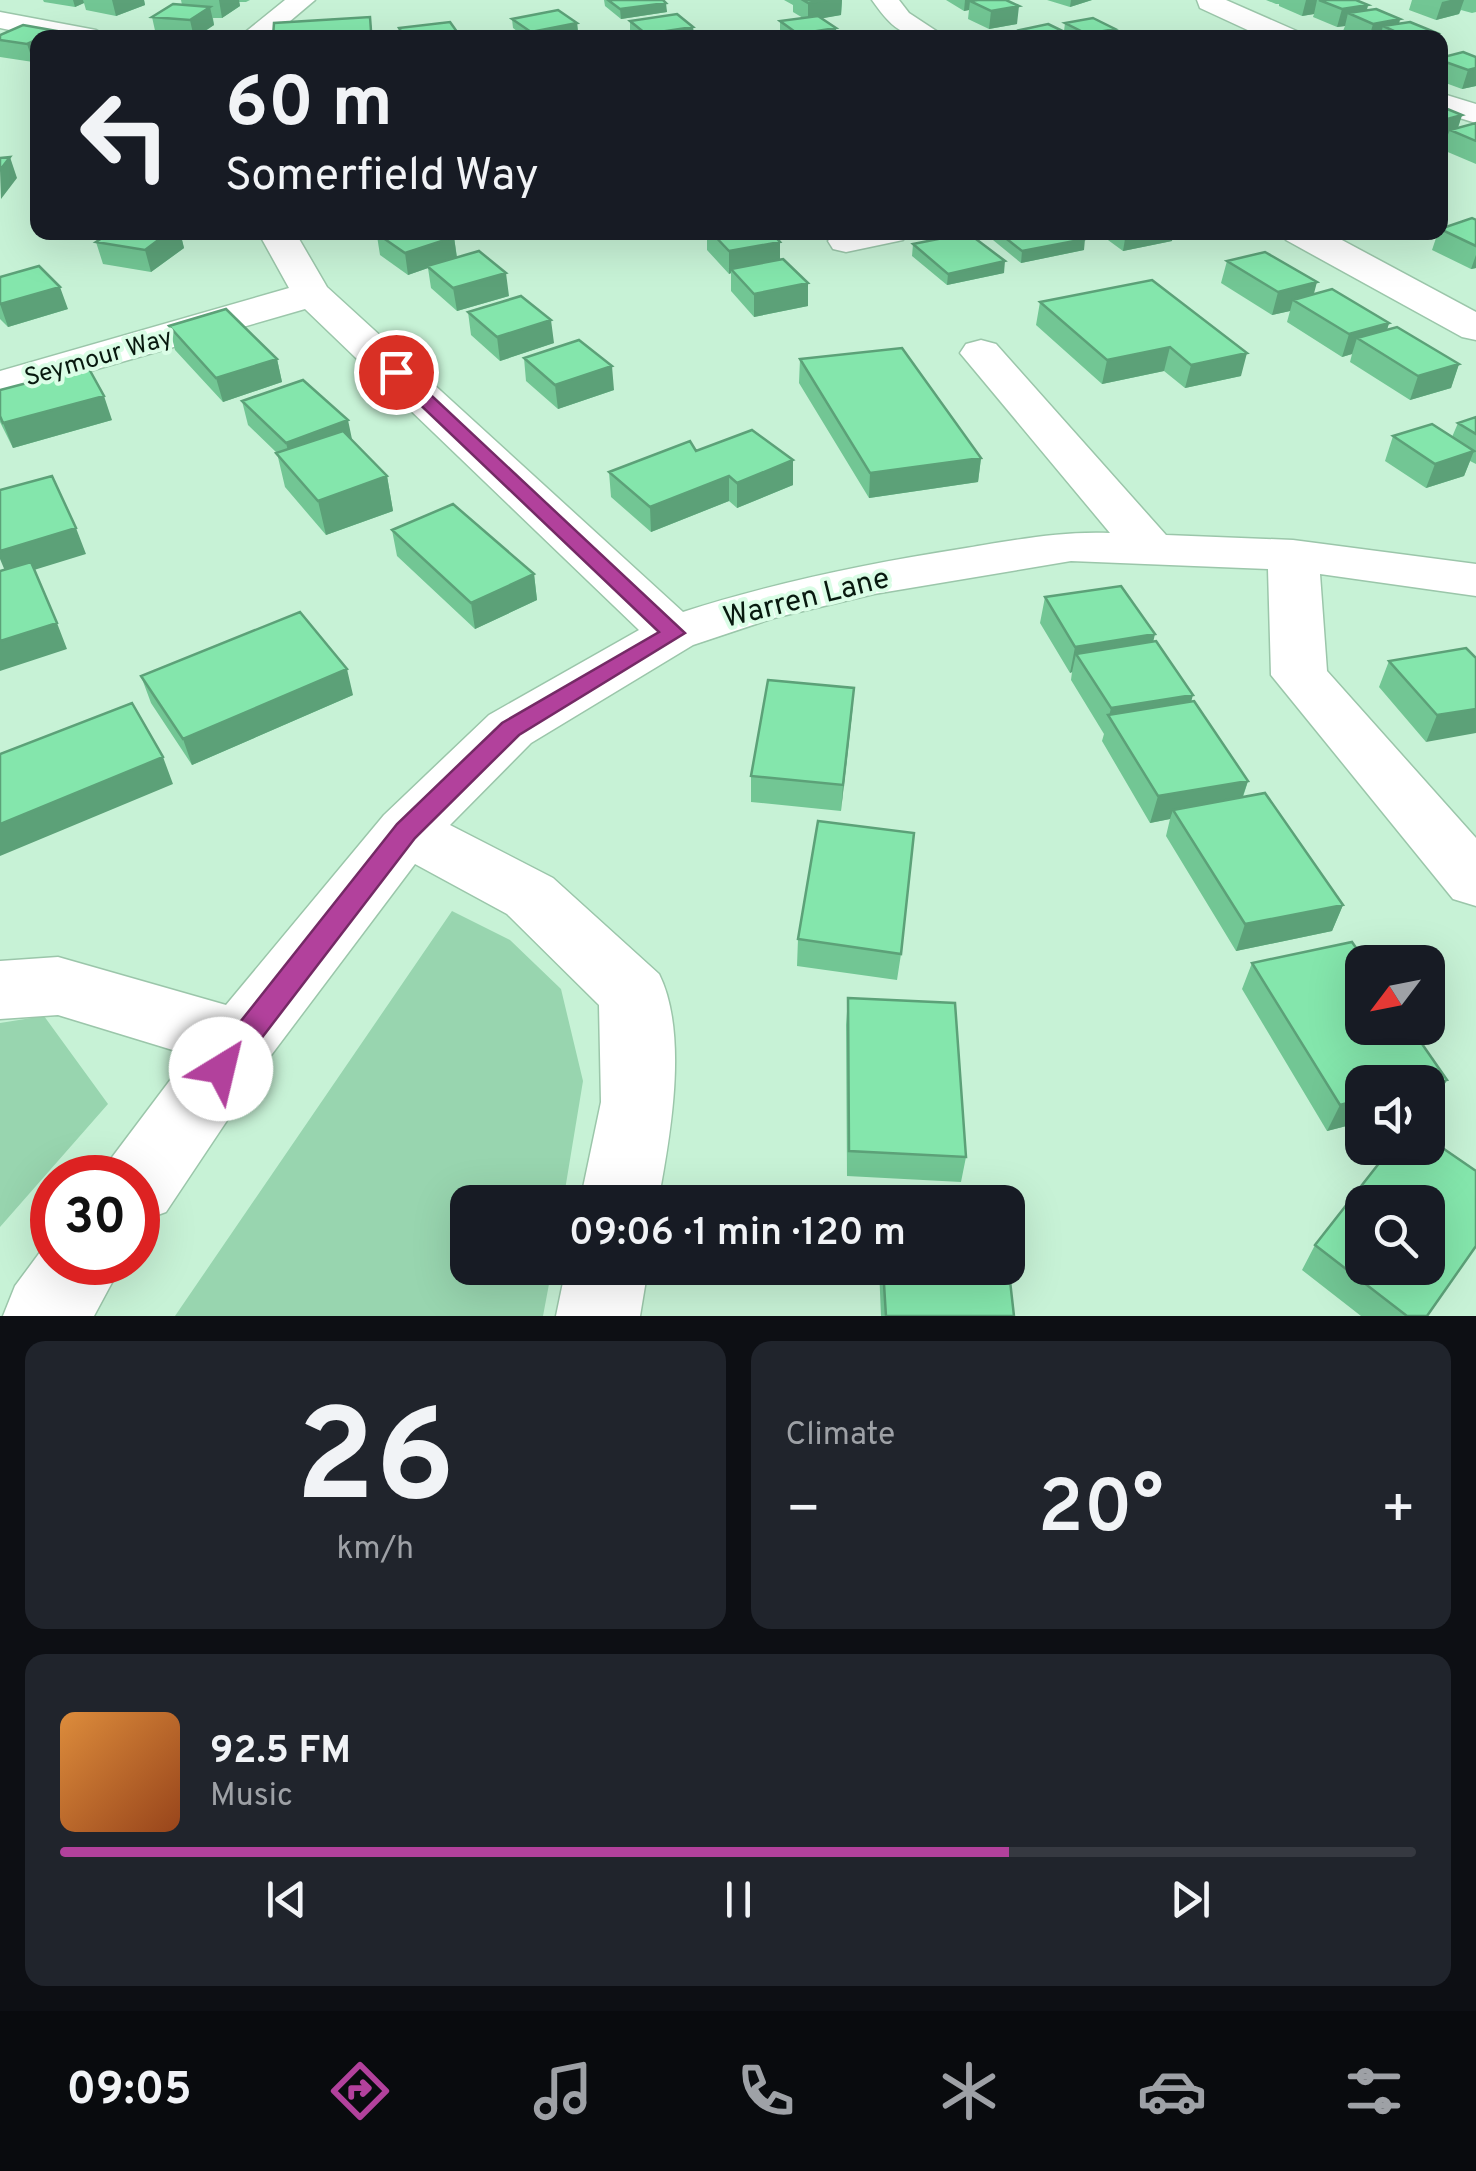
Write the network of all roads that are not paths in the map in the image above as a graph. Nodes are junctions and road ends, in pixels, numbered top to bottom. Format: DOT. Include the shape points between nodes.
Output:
graph roads {
  1 [pos="302,0"];
  2 [pos="886,0"];
  3 [pos="1209,2"];
  4 [pos="0,20"];
  5 [pos="53,30"];
  6 [pos="263,30"];
  7 [pos="919,30"];
  8 [pos="1271,30"];
  9 [pos="1448,105"];
  10 [pos="1476,114"];
  11 [pos="281,240"];
  12 [pos="851,240"];
  13 [pos="1314,240"];
  14 [pos="846,241"];
  15 [pos="312,294"];
  16 [pos="1476,328"];
  17 [pos="982,352"];
  18 [pos="0,384"];
  19 [pos="1151,549"];
  20 [pos="1293,555"];
  21 [pos="1476,580"];
  22 [pos="674,633"];
  23 [pos="406,831"];
  24 [pos="1476,881"];
  25 [pos="0,990"];
  26 [pos="242,1040"];
  27 [pos="160,1155"];
  28 [pos="622,1185"];
  29 [pos="67,1285"];
  30 [pos="604,1285"];
  31 [pos="45,1316"];
  32 [pos="598,1316"];
  1 -- 6 [label="street"];
  2 -- 7 [label="street"];
  3 -- 8 [label="street"];
  4 -- 5 [label="street"];
  9 -- 10 [label="street"];
  11 -- 15 [label="street"];
  12 -- 14 [label="street"];
  13 -- 16 [label="street"];
  15 -- 18 [label="street, Seymour Way"];
  15 -- 22 [label="street"];
  17 -- 19 [label="street"];
  19 -- 20 [label="street, Warren Lane"];
  19 -- 22 [label="street, Warren Lane" via="1071,546 874,578"];
  20 -- 21 [label="street, Warren Lane"];
  20 -- 24 [label="street" via="1299,675"];
  22 -- 23 [label="street, Warren Lane" via="510,729"];
  23 -- 26 [label="street, Warren Lane"];
  23 -- 28 [label="street" via="530,896 634,994 638,1102"];
  25 -- 26 [label="street" via="58,986"];
  26 -- 27 [label="street, Warren Lane"];
  29 -- 31 [label="street"];
  30 -- 32 [label="street"];
}
